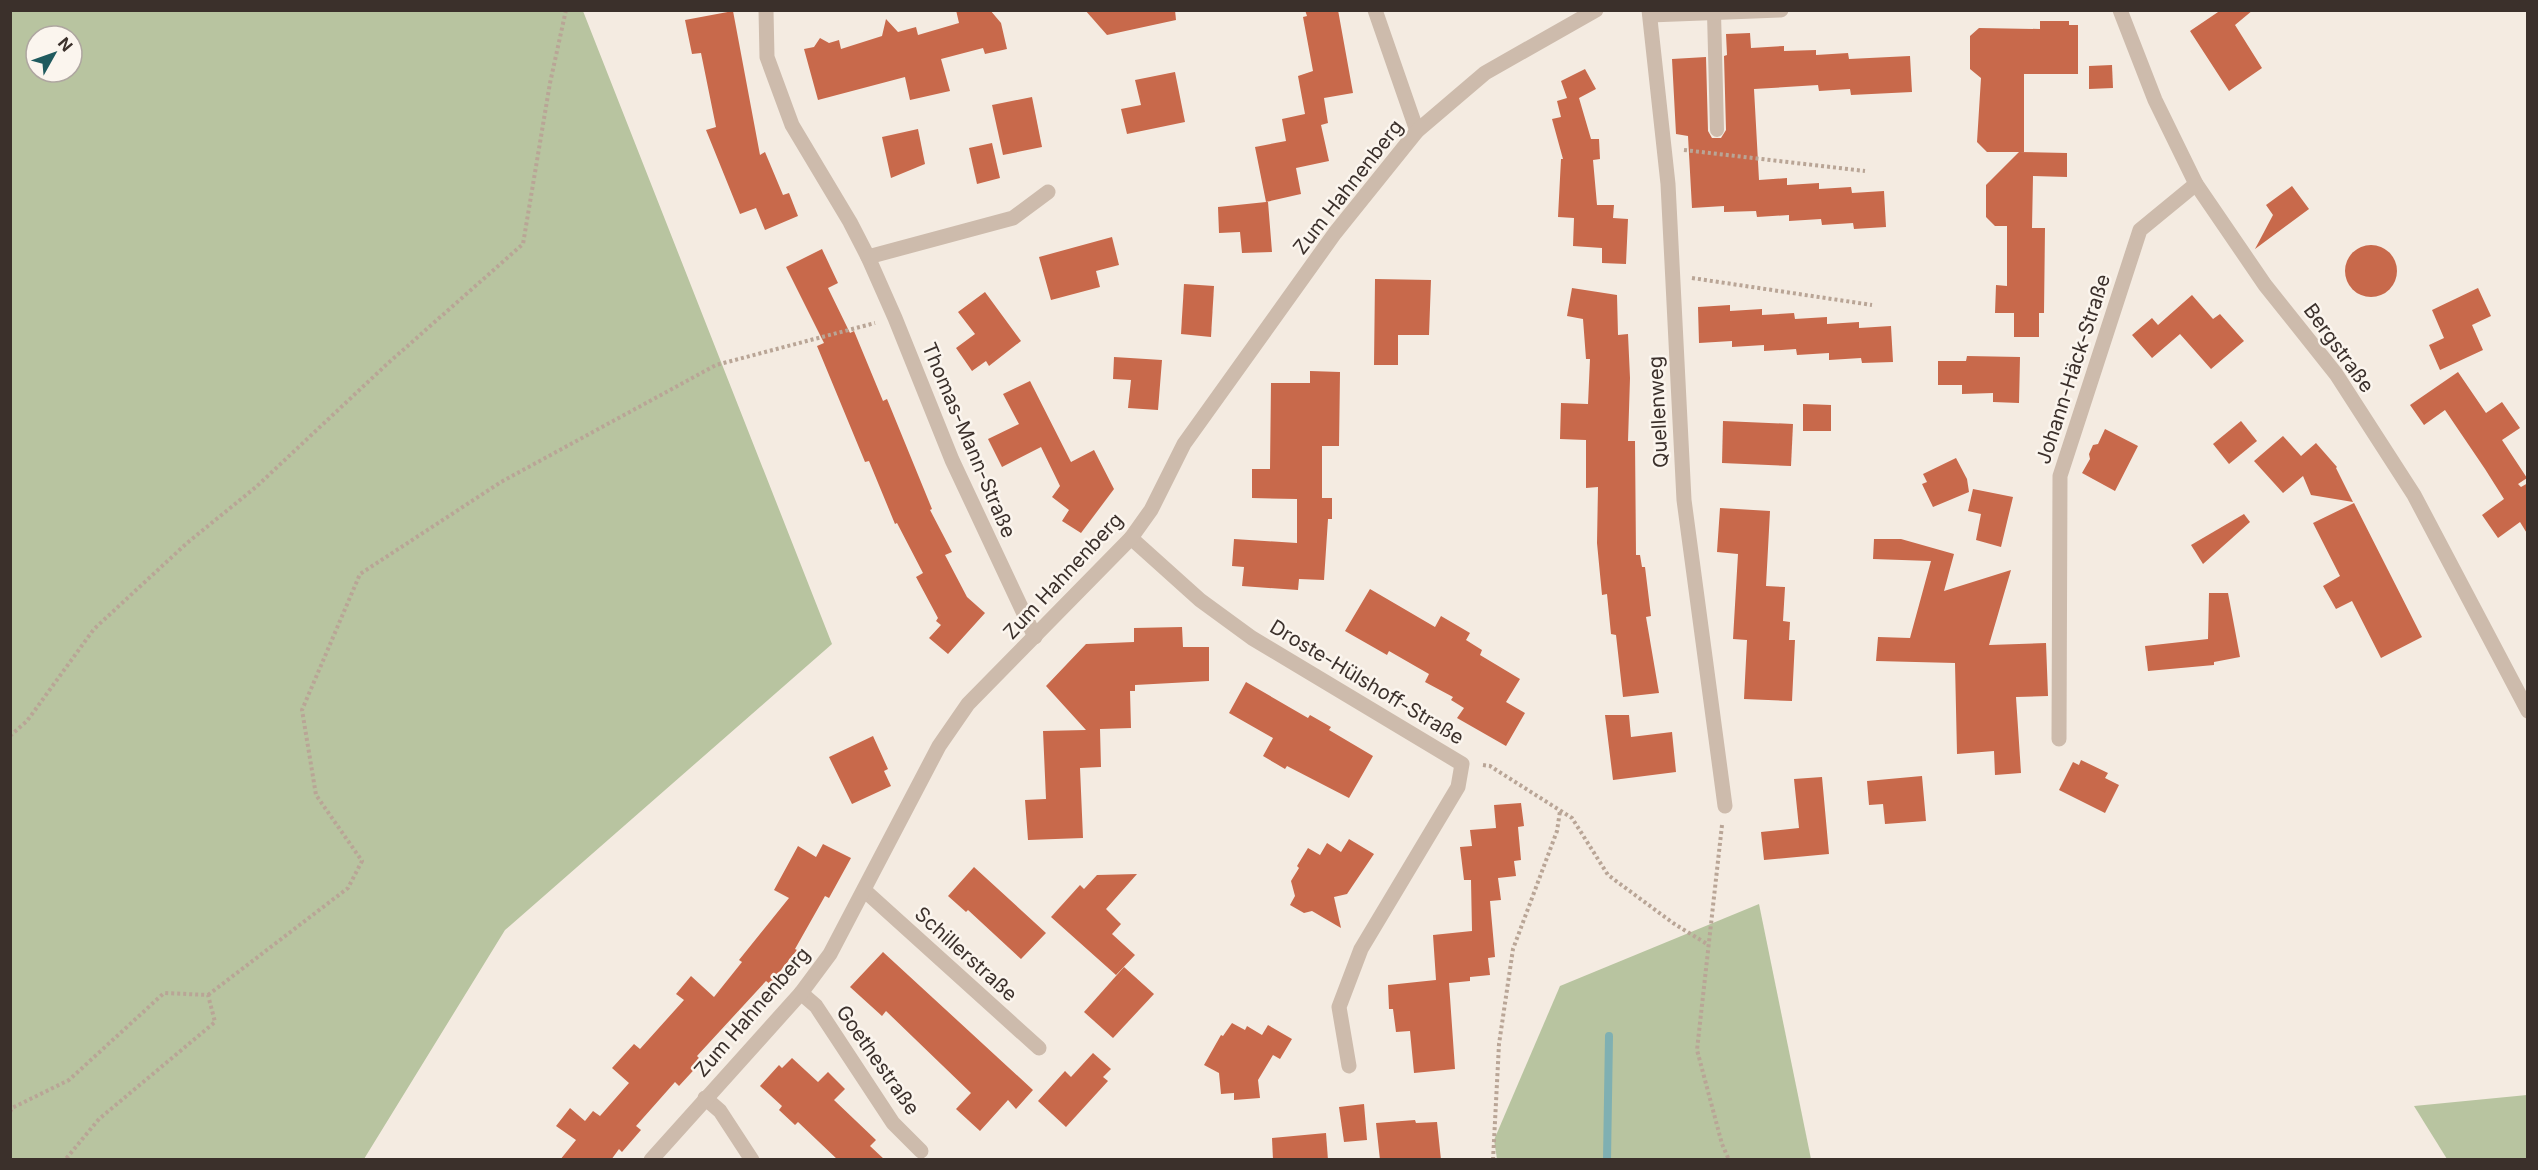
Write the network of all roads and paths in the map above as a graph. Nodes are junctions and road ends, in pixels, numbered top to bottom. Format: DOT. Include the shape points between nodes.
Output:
graph roads {
  1 [pos="566,10"];
  2 [pos="766,10"];
  3 [pos="1376,10"];
  4 [pos="1596,10"];
  5 [pos="1781,10"];
  6 [pos="2120,10"];
  7 [pos="1650,13"];
  8 [pos="1714,13"];
  9 [pos="1717,130"];
  10 [pos="1417,131"];
  11 [pos="1665,148"];
  12 [pos="1865,171"];
  13 [pos="2196,184"];
  14 [pos="1048,192"];
  15 [pos="868,257"];
  16 [pos="1673,275"];
  17 [pos="1872,305"];
  18 [pos="895,318"];
  19 [pos="1131,538"];
  20 [pos="1035,637"];
  21 [pos="2528,711"];
  22 [pos="10,736"];
  23 [pos="2059,739"];
  24 [pos="1462,764"];
  25 [pos="1725,806"];
  26 [pos="1560,811"];
  27 [pos="864,890"];
  28 [pos="1707,944"];
  29 [pos="801,993"];
  30 [pos="208,995"];
  31 [pos="1039,1048"];
  32 [pos="1349,1066"];
  33 [pos="705,1098"];
  34 [pos="10,1112"];
  35 [pos="921,1151"];
  36 [pos="65,1160"];
  37 [pos="651,1160"];
  38 [pos="752,1160"];
  39 [pos="1493,1160"];
  40 [pos="1729,1160"];
  1 -- 22 [label="path" via="523,243 94,629 27,721"];
  2 -- 15 [label="street, Thomas-Mann-Straße" via="767,57 792,125"];
  3 -- 10 [label="street"];
  4 -- 10 [label="street, Zum Hahnenberg" via="1485,73"];
  5 -- 8 [label="street, Quellenweg"];
  6 -- 13 [label="street, Bergstraße" via="2156,100"];
  7 -- 8 [label="street, Quellenweg"];
  7 -- 11 [label="street, Quellenweg"];
  8 -- 9 [label="lane"];
  10 -- 19 [label="street, Zum Hahnenberg" via="1335,233 1184,444 1151,510"];
  11 -- 12 [label="path"];
  11 -- 16 [label="street, Quellenweg"];
  13 -- 21 [label="street, Bergstraße" via="2265,285 2336,374 2414,495"];
  13 -- 23 [label="street, Johann-Häck-Straße" via="2140,230 2060,476"];
  14 -- 15 [label="street" via="1012,218"];
  15 -- 18 [label="street, Thomas-Mann-Straße"];
  16 -- 17 [label="path"];
  16 -- 25 [label="street, Quellenweg" via="1684,500"];
  18 -- 20 [label="street, Thomas-Mann-Straße" via="952,460"];
  18 -- 30 [label="path" via="716,365 501,482 360,574 302,710 316,795 362,861 348,888"];
  19 -- 20 [label="street, Zum Hahnenberg"];
  19 -- 24 [label="street, Droste-Hülshoff-Straße" via="1200,600 1252,638"];
  20 -- 27 [label="street, Zum Hahnenberg" via="968,704 939,746"];
  24 -- 26 [label="path" via="1490,765"];
  24 -- 32 [label="street, Droste-Hülshoff-Straße" via="1458,787 1357,959 1339,1007"];
  25 -- 28 [label="path"];
  26 -- 28 [label="path" via="1572,818 1608,875"];
  26 -- 39 [label="path" via="1557,831 1513,948 1499,1044"];
  27 -- 29 [label="street, Zum Hahnenberg" via="830,954"];
  27 -- 31 [label="street, Schillerstraße"];
  28 -- 40 [label="path" via="1697,1050"];
  29 -- 33 [label="street, Zum Hahnenberg"];
  29 -- 35 [label="street, Goethestraße" via="816,1006 893,1123"];
  30 -- 34 [label="path" via="164,993 69,1080"];
  30 -- 36 [label="path" via="215,1022 99,1119"];
  33 -- 37 [label="street, Zum Hahnenberg"];
  33 -- 38 [label="street" via="720,1111"];
}
